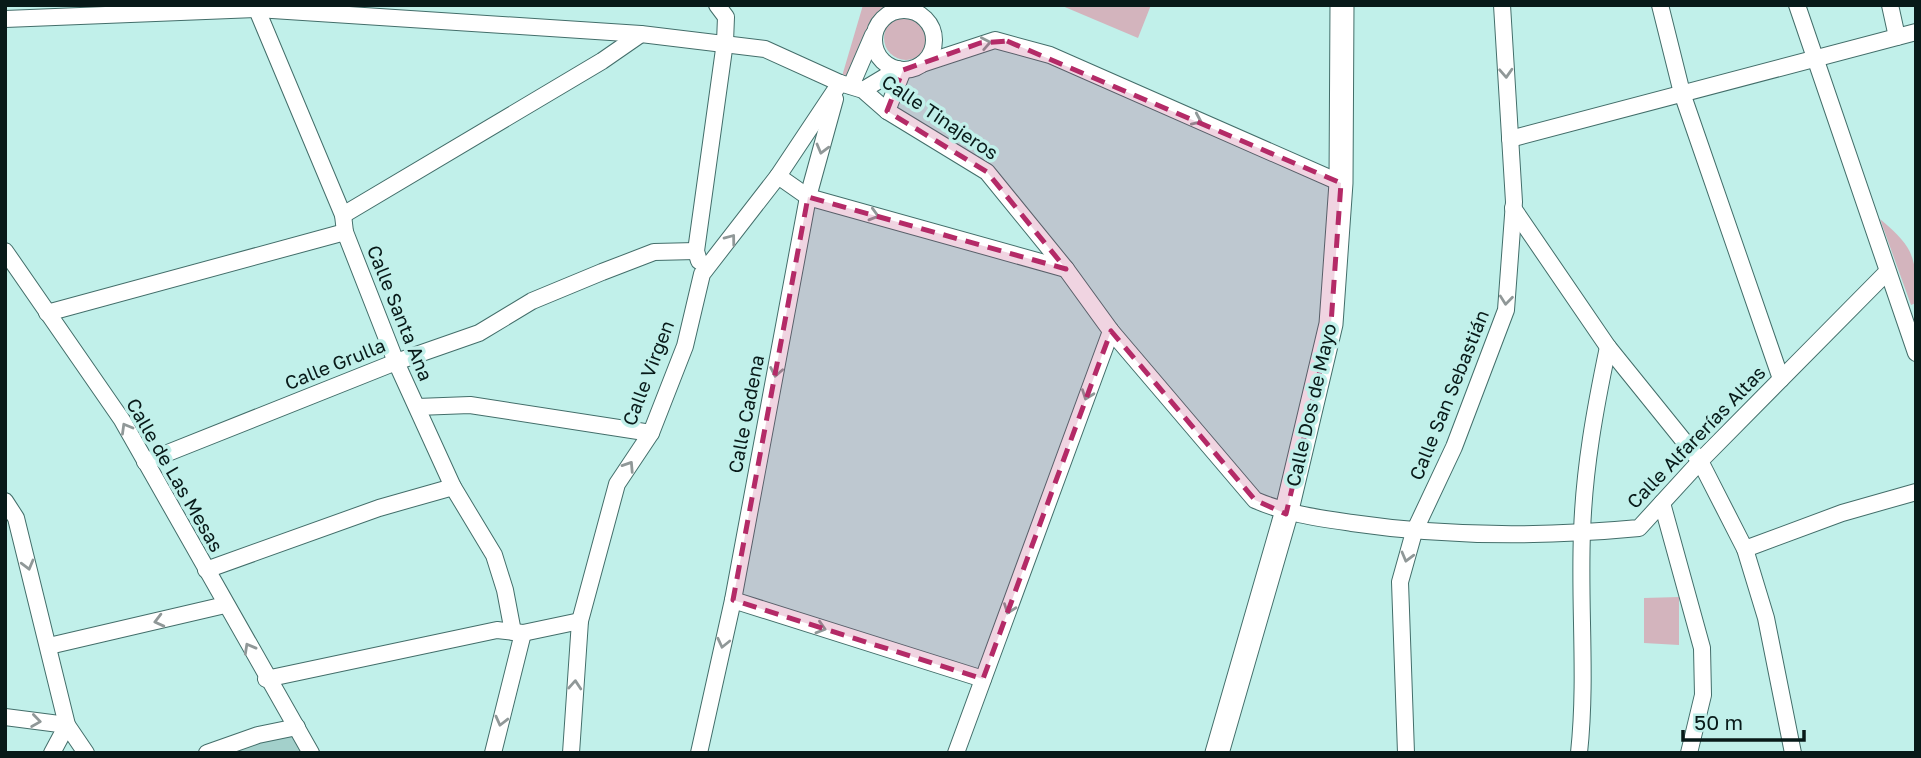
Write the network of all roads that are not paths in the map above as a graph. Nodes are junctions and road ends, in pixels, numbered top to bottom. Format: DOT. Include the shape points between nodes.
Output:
graph roads {
  1 [pos="716,5"];
  2 [pos="1342,5"];
  3 [pos="1502,5"];
  4 [pos="1660,5"];
  5 [pos="1797,5"];
  6 [pos="1890,5"];
  7 [pos="256,7"];
  8 [pos="915,8"];
  9 [pos="5,19"];
  10 [pos="1916,32"];
  11 [pos="874,33"];
  12 [pos="641,34"];
  13 [pos="1896,37"];
  14 [pos="725,42"];
  15 [pos="1814,59"];
  16 [pos="922,64"];
  17 [pos="900,69"];
  18 [pos="851,86"];
  19 [pos="1682,93"];
  20 [pos="887,111"];
  21 [pos="1510,139"];
  22 [pos="778,176"];
  23 [pos="1340,183"];
  24 [pos="808,197"];
  25 [pos="1513,208"];
  26 [pos="343,215"];
  27 [pos="345,232"];
  28 [pos="5,251"];
  29 [pos="696,251"];
  30 [pos="1066,269"];
  31 [pos="1886,273"];
  32 [pos="702,274"];
  33 [pos="47,313"];
  34 [pos="1111,331"];
  35 [pos="1608,346"];
  36 [pos="1916,353"];
  37 [pos="396,362"];
  38 [pos="1781,379"];
  39 [pos="417,407"];
  40 [pos="651,433"];
  41 [pos="1700,461"];
  42 [pos="145,463"];
  43 [pos="453,487"];
  44 [pos="1916,492"];
  45 [pos="5,501"];
  46 [pos="1662,503"];
  47 [pos="1286,514"];
  48 [pos="1414,532"];
  49 [pos="1582,534"];
  50 [pos="1745,549"];
  51 [pos="205,570"];
  52 [pos="733,600"];
  53 [pos="225,605"];
  54 [pos="580,621"];
  55 [pos="511,632"];
  56 [pos="49,646"];
  57 [pos="266,679"];
  58 [pos="983,679"];
  59 [pos="5,717"];
  60 [pos="67,725"];
  61 [pos="297,727"];
  62 [pos="52,753"];
  63 [pos="86,753"];
  64 [pos="207,753"];
  65 [pos="311,753"];
  66 [pos="493,753"];
  67 [pos="571,753"];
  68 [pos="699,753"];
  69 [pos="956,753"];
  70 [pos="1217,753"];
  71 [pos="1406,753"];
  72 [pos="1579,753"];
  73 [pos="1689,753"];
  74 [pos="1793,753"];
  1 -- 14 [label="street" via="726,17"];
  2 -- 23 [label="street, Calle Dos de Mayo"];
  3 -- 21 [label="street, Calle San Sebastián, one-way"];
  4 -- 19 [label="street"];
  5 -- 15 [label="street"];
  6 -- 13 [label="street"];
  7 -- 9 [label="street, Calle Tinajeros"];
  7 -- 12 [label="street, Calle Tinajeros"];
  7 -- 26 [label="street, Calle Santa Ana"];
  8 -- 11 [label="street" via="890,13"];
  8 -- 16 [label="street" via="933,31 933,50"];
  10 -- 13 [label="street"];
  11 -- 17 [label="street" via="878,54"];
  11 -- 18 [label="street"];
  12 -- 14 [label="street, Calle Tinajeros"];
  12 -- 26 [label="street"];
  13 -- 15 [label="street"];
  14 -- 18 [label="street, Calle Tinajeros" via="765,49"];
  14 -- 29 [label="street"];
  15 -- 19 [label="street"];
  15 -- 31 [label="street"];
  16 -- 17 [label="street"];
  16 -- 23 [label="street, one-way" via="980,43 1007,41 1050,55"];
  17 -- 18 [label="street"];
  17 -- 20 [label="street"];
  18 -- 20 [label="street, Calle Tinajeros"];
  18 -- 22 [label="street, Calle Virgen"];
  18 -- 24 [label="street, Calle Cadena, one-way"];
  19 -- 21 [label="street"];
  19 -- 38 [label="street"];
  20 -- 30 [label="street, Calle Tinajeros" via="986,172"];
  21 -- 25 [label="street, Calle San Sebastián"];
  22 -- 24 [label="street"];
  32 -- 22 [label="street, Calle Virgen, one-way"];
  23 -- 47 [label="street, Calle Dos de Mayo" via="1331,324"];
  24 -- 30 [label="street, one-way"];
  24 -- 52 [label="street, Calle Cadena, one-way"];
  25 -- 35 [label="street"];
  25 -- 48 [label="street, Calle San Sebastián, one-way" via="1506,310 1454,447"];
  26 -- 27 [label="street, Calle Santa Ana"];
  27 -- 33 [label="street"];
  27 -- 37 [label="street, Calle Santa Ana"];
  28 -- 33 [label="street, Calle de Las Mesas"];
  29 -- 32 [label="street"];
  29 -- 37 [label="street, Calle Grulla" via="654,252 532,301 479,332"];
  30 -- 34 [label="street, Calle Tinajeros"];
  31 -- 36 [label="street"];
  31 -- 38 [label="street, Calle Alfarerías Altas"];
  32 -- 40 [label="street, Calle Virgen" via="685,346"];
  42 -- 33 [label="street, Calle de Las Mesas, one-way" via="122,420"];
  34 -- 47 [label="street, Calle Tinajeros" via="1255,500"];
  34 -- 58 [label="street, one-way"];
  35 -- 41 [label="street"];
  35 -- 49 [label="street" via="1587,448"];
  37 -- 39 [label="street, Calle Santa Ana"];
  37 -- 42 [label="street, Calle Grulla"];
  38 -- 41 [label="street, Calle Alfarerías Altas"];
  39 -- 40 [label="street" via="470,405"];
  39 -- 43 [label="street, Calle Santa Ana"];
  54 -- 40 [label="street, Calle Virgen, one-way" via="617,484"];
  41 -- 46 [label="street, Calle Alfarerías Altas"];
  41 -- 50 [label="street"];
  42 -- 51 [label="street, Calle de Las Mesas"];
  43 -- 51 [label="street"];
  43 -- 55 [label="street, Calle Santa Ana" via="494,555"];
  44 -- 50 [label="street"];
  45 -- 56 [label="street, one-way" via="16,518"];
  46 -- 49 [label="street, Calle Alfarerías Altas" via="1639,528"];
  46 -- 73 [label="street" via="1702,648 1703,695"];
  47 -- 48 [label="street, Calle Alfarerías Altas"];
  47 -- 70 [label="street, Calle Dos de Mayo"];
  48 -- 49 [label="street, Calle Alfarerías Altas"];
  48 -- 71 [label="street, Calle San Sebastián, one-way" via="1400,582"];
  49 -- 72 [label="street" via="1584,702"];
  50 -- 74 [label="street" via="1766,618"];
  51 -- 53 [label="street, Calle de Las Mesas"];
  52 -- 58 [label="street, one-way"];
  52 -- 68 [label="street, Calle Cadena, one-way"];
  53 -- 56 [label="street, one-way"];
  57 -- 53 [label="street, Calle de Las Mesas, one-way"];
  54 -- 55 [label="street"];
  67 -- 54 [label="street, Calle Virgen, one-way"];
  55 -- 57 [label="street"];
  55 -- 66 [label="street, Calle Santa Ana, one-way"];
  56 -- 60 [label="street"];
  57 -- 61 [label="street, Calle de Las Mesas"];
  58 -- 69 [label="street"];
  59 -- 60 [label="street, one-way"];
  60 -- 62 [label="street"];
  60 -- 63 [label="street"];
  61 -- 64 [label="street"];
  61 -- 65 [label="street, Calle de Las Mesas"];
}
